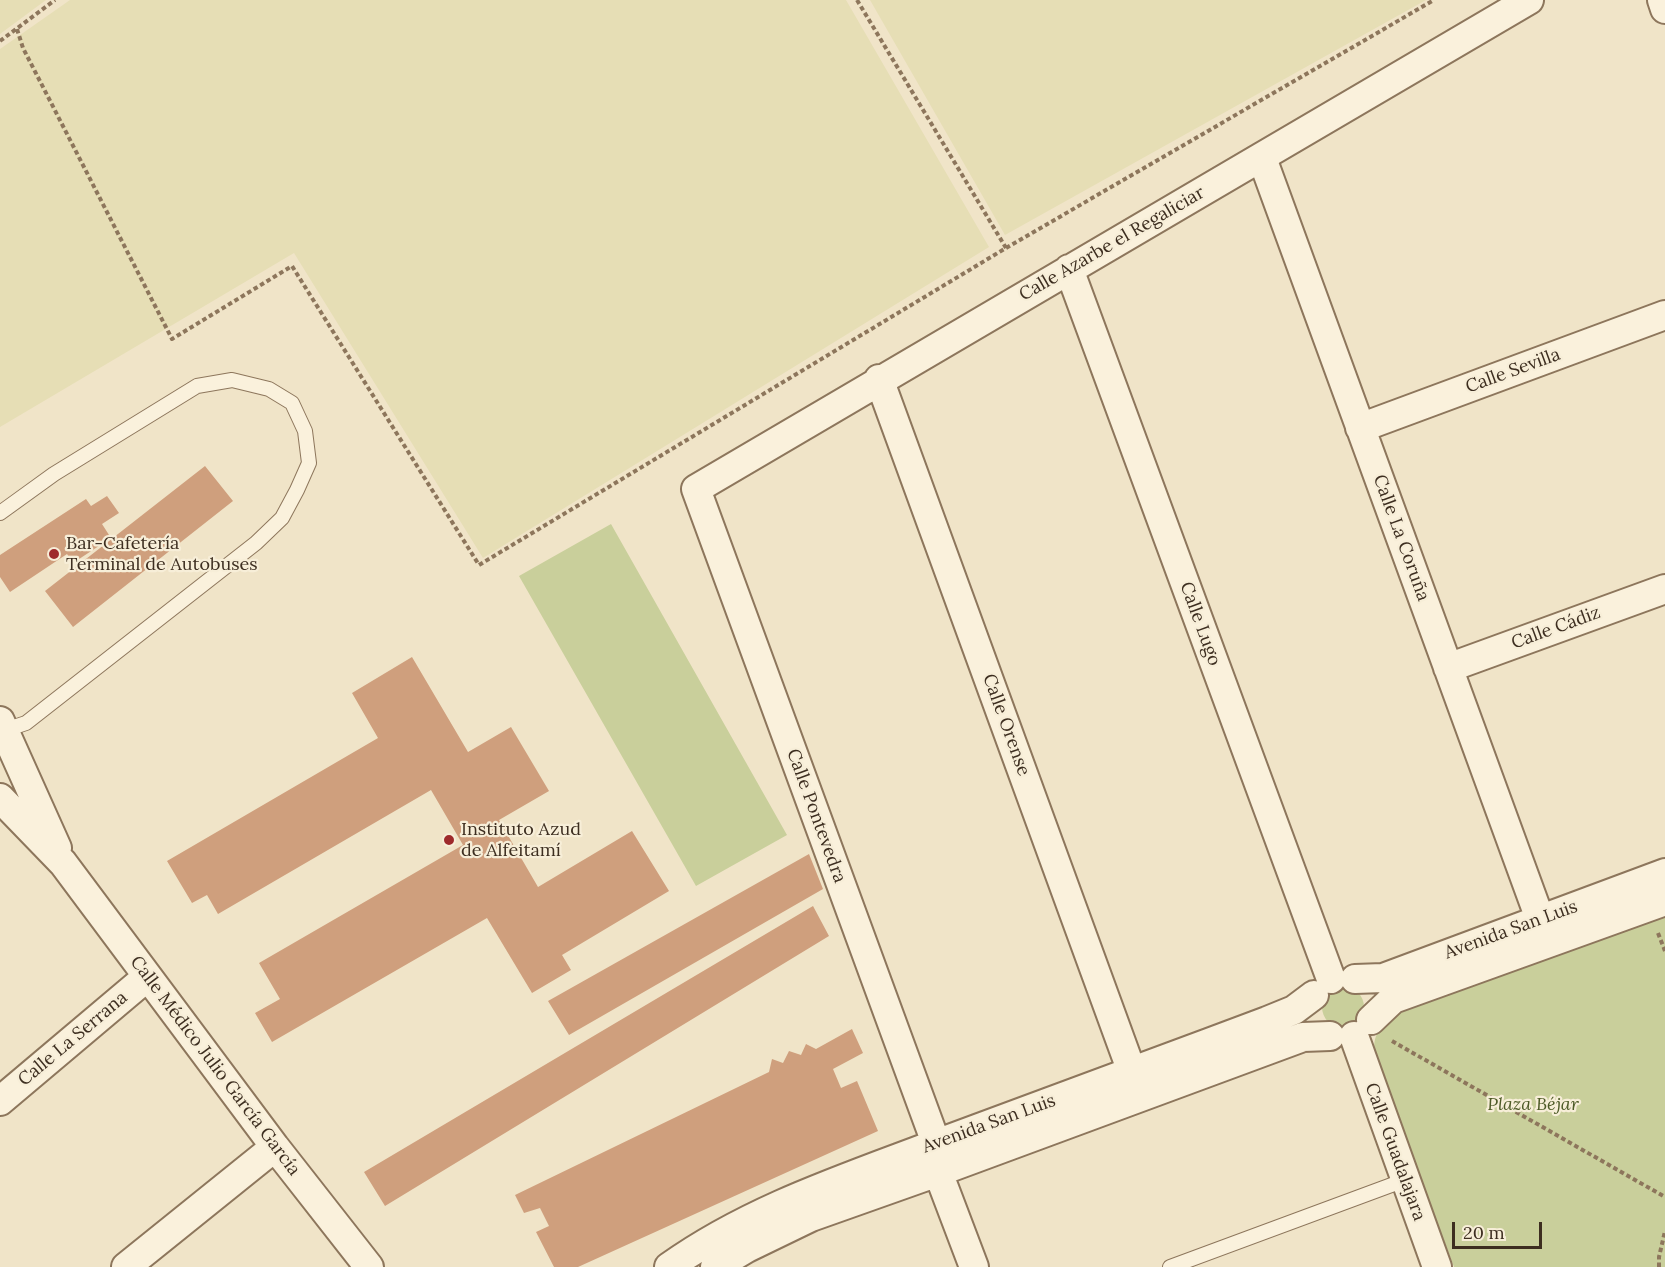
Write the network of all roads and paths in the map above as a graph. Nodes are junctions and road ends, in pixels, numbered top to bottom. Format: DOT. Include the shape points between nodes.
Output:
graph roads {
  1 [pos="55,0"];
  2 [pos="857,0"];
  3 [pos="1434,0"];
  4 [pos="1529,0"];
  5 [pos="1662,0"];
  6 [pos="1665,9"];
  7 [pos="17,30"];
  8 [pos="0,41"];
  9 [pos="1262,158"];
  10 [pos="1006,248"];
  11 [pos="1070,268"];
  12 [pos="1665,315"];
  13 [pos="879,379"];
  14 [pos="1360,428"];
  15 [pos="696,489"];
  16 [pos="0,513"];
  17 [pos="1665,589"];
  18 [pos="1448,668"];
  19 [pos="3,726"];
  20 [pos="27,781"];
  21 [pos="0,798"];
  22 [pos="10,827"];
  23 [pos="63,862"];
  24 [pos="1665,873"];
  25 [pos="1665,901"];
  26 [pos="1540,919"];
  27 [pos="147,976"];
  28 [pos="1333,984"];
  29 [pos="1356,1029"];
  30 [pos="1132,1072"];
  31 [pos="0,1101"];
  32 [pos="936,1143"];
  33 [pos="275,1147"];
  34 [pos="938,1172"];
  35 [pos="1405,1180"];
  36 [pos="1665,1197"];
  37 [pos="1665,1231"];
  38 [pos="750,1258"];
  39 [pos="126,1267"];
  40 [pos="369,1267"];
  41 [pos="669,1267"];
  42 [pos="716,1267"];
  43 [pos="974,1267"];
  44 [pos="1170,1267"];
  45 [pos="1437,1267"];
  46 [pos="1659,1267"];
  1 -- 7 [label="path"];
  2 -- 10 [label="path"];
  3 -- 10 [label="path"];
  4 -- 9 [label="street, Calle Azarbe el Regaliciar"];
  5 -- 6 [label="street"];
  7 -- 8 [label="path"];
  7 -- 10 [label="path" via="172,339 292,266 478,565"];
  9 -- 11 [label="street, Calle Azarbe el Regaliciar"];
  9 -- 14 [label="street, Calle La Coruña"];
  11 -- 13 [label="street, Calle Azarbe el Regaliciar"];
  11 -- 28 [label="street, Calle Lugo"];
  12 -- 14 [label="street, Calle Sevilla"];
  13 -- 15 [label="street, Calle Azarbe el Regaliciar"];
  13 -- 30 [label="street, Calle Orense"];
  14 -- 18 [label="street, Calle La Coruña"];
  15 -- 32 [label="street, Calle Pontevedra"];
  16 -- 19 [label="lane" via="54,474 197,386 231,380 268,389 292,403 306,431 309,463 282,518 256,543 26,723"];
  17 -- 18 [label="street, Calle Cádiz"];
  18 -- 26 [label="street, Calle La Coruña"];
  19 -- 20 [label="street, Calle Médico Julio García García"];
  20 -- 22 [label="street" via="27,810"];
  20 -- 23 [label="street, Calle Médico Julio García García"];
  21 -- 22 [label="street, Calle Médico Julio García García"];
  22 -- 23 [label="street, Calle Médico Julio García García"];
  23 -- 27 [label="street, Calle Médico Julio García García"];
  24 -- 26 [label="street, Avenida San Luis"];
  25 -- 29 [label="street, Avenida San Luis" via="1393,999"];
  26 -- 28 [label="street, Avenida San Luis" via="1383,978"];
  27 -- 31 [label="street, Calle La Serrana"];
  27 -- 33 [label="street, Calle Médico Julio García García"];
  28 -- 29 [label="street" via="1365,986 1372,996 1374,1008"];
  28 -- 29 [label="street" via="1311,1007 1314,1019 1320,1029"];
  28 -- 30 [label="street, Avenida San Luis" via="1294,1010"];
  29 -- 34 [label="street, Avenida San Luis" via="1303,1037"];
  29 -- 35 [label="street, Calle Guadalajara"];
  29 -- 36 [label="path"];
  30 -- 32 [label="street, Avenida San Luis"];
  32 -- 41 [label="street, Avenida San Luis" via="741,1222"];
  33 -- 39 [label="street"];
  33 -- 40 [label="street, Calle Médico Julio García García"];
  34 -- 38 [label="street, Avenida San Luis" via="811,1217"];
  34 -- 43 [label="street"];
  35 -- 44 [label="lane"];
  35 -- 45 [label="street, Calle Guadalajara"];
  37 -- 46 [label="path"];
  38 -- 42 [label="street, Avenida San Luis"];
}
